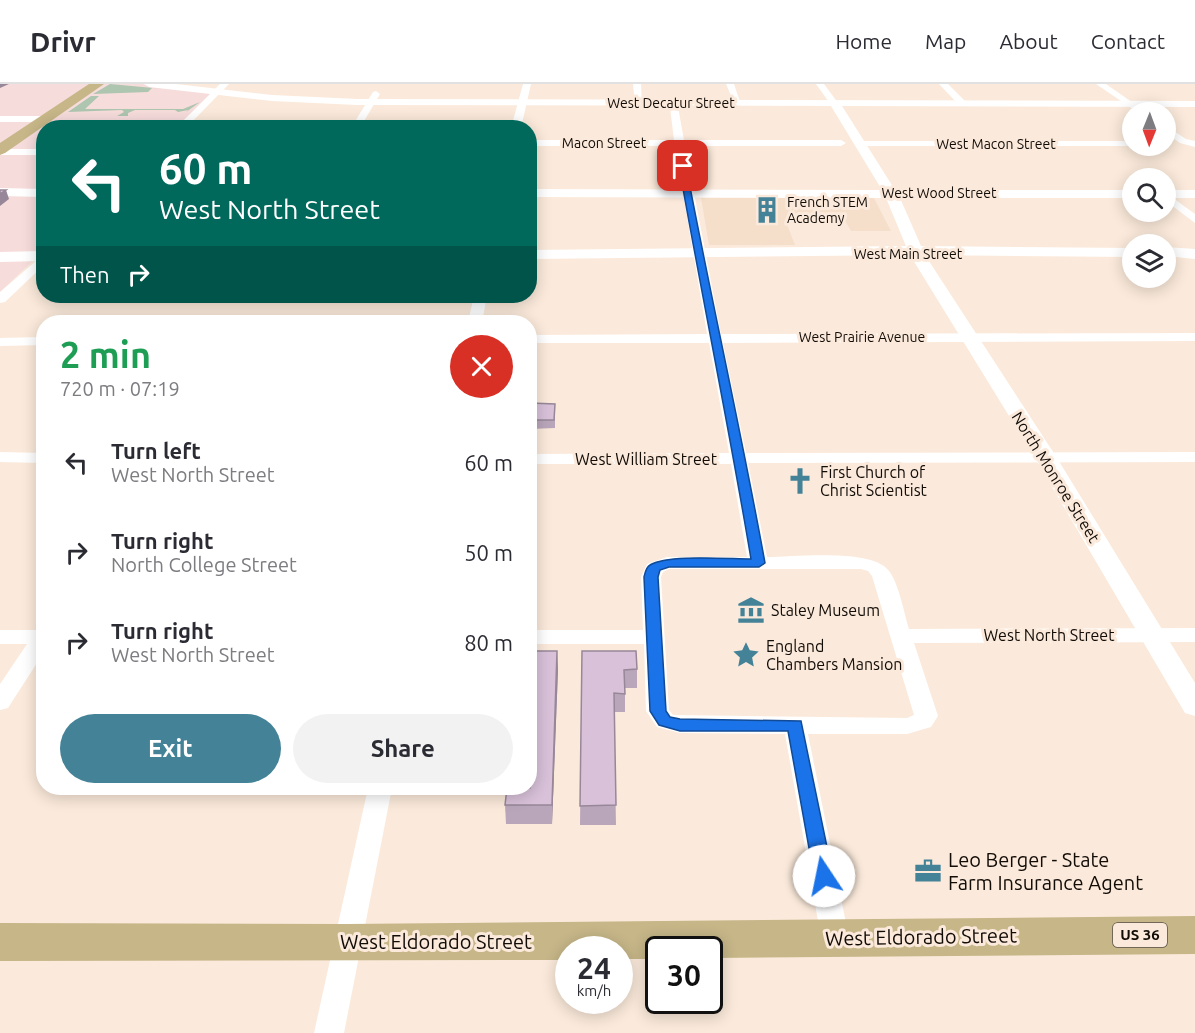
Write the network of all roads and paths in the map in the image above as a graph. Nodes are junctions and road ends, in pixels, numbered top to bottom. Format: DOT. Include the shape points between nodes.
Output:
graph roads {
  1 [pos="98,84"];
  2 [pos="149,84"];
  3 [pos="225,84"];
  4 [pos="526,84"];
  5 [pos="637,84"];
  6 [pos="730,84"];
  7 [pos="820,84"];
  8 [pos="943,84"];
  9 [pos="1100,84"];
  10 [pos="217,92"];
  11 [pos="373,98"];
  12 [pos="1126,102"];
  13 [pos="522,103"];
  14 [pos="639,103"];
  15 [pos="738,103"];
  16 [pos="834,103"];
  17 [pos="963,104"];
  18 [pos="1122,104"];
  19 [pos="1176,104"];
  20 [pos="1195,104"];
  21 [pos="674,107"];
  22 [pos="0,119"];
  23 [pos="45,119"];
  24 [pos="188,120"];
  25 [pos="360,120"];
  26 [pos="518,120"];
  27 [pos="36,125"];
  28 [pos="1176,136"];
  29 [pos="537,143"];
  30 [pos="679,143"];
  31 [pos="841,143"];
  32 [pos="860,144"];
  33 [pos="1122,144"];
  34 [pos="1190,146"];
  35 [pos="0,151"];
  36 [pos="36,152"];
  37 [pos="0,192"];
  38 [pos="36,193"];
  39 [pos="537,193"];
  40 [pos="687,193"];
  41 [pos="891,193"];
  42 [pos="1122,194"];
  43 [pos="1195,194"];
  44 [pos="1176,195"];
  45 [pos="1176,204"];
  46 [pos="1195,220"];
  47 [pos="1122,252"];
  48 [pos="1176,252"];
  49 [pos="1195,252"];
  50 [pos="698,253"];
  51 [pos="917,253"];
  52 [pos="537,254"];
  53 [pos="5,257"];
  54 [pos="36,258"];
  55 [pos="36,265"];
  56 [pos="0,299"];
  57 [pos="967,337"];
  58 [pos="1195,337"];
  59 [pos="714,338"];
  60 [pos="537,339"];
  61 [pos="36,341"];
  62 [pos="0,342"];
  63 [pos="0,457"];
  64 [pos="1195,457"];
  65 [pos="36,458"];
  66 [pos="1046,458"];
  67 [pos="537,459"];
  68 [pos="741,459"];
  69 [pos="759,563"];
  70 [pos="1152,635"];
  71 [pos="1195,635"];
  72 [pos="537,636"];
  73 [pos="902,636"];
  74 [pos="0,637"];
  75 [pos="36,637"];
  76 [pos="654,637"];
  77 [pos="36,648"];
  78 [pos="0,702"];
  79 [pos="1195,706"];
  80 [pos="795,725"];
  81 [pos="378,795"];
  82 [pos="1195,935"];
  83 [pos="835,938"];
  84 [pos="0,942"];
  85 [pos="347,942"];
  86 [pos="329,1033"];
  1 -- 23 [label="main road"];
  2 -- 10 [label="street, West Decatur Street"];
  3 -- 10 [label="street"];
  4 -- 13 [label="street"];
  5 -- 14 [label="street"];
  6 -- 15 [label="street"];
  7 -- 16 [label="street"];
  8 -- 17 [label="street"];
  9 -- 12 [label="street"];
  10 -- 11 [label="street, West Decatur Street" via="293,99"];
  10 -- 24 [label="street"];
  11 -- 13 [label="street, West Decatur Street"];
  11 -- 25 [label="street"];
  13 -- 14 [label="street, West Decatur Street"];
  13 -- 26 [label="street"];
  14 -- 15 [label="street, West Decatur Street"];
  15 -- 16 [label="street, West Decatur Street"];
  16 -- 17 [label="street, West Decatur Street"];
  16 -- 32 [label="street, North Monroe Street"];
  17 -- 18 [label="street, West Decatur Street"];
  19 -- 20 [label="street, West Decatur Street"];
  21 -- 30 [label="street"];
  22 -- 23 [label="street"];
  27 -- 35 [label="main road"];
  28 -- 34 [label="street"];
  29 -- 30 [label="street, Macon Street"];
  30 -- 31 [label="street"];
  30 -- 40 [label="street"];
  32 -- 33 [label="street, West Macon Street"];
  32 -- 41 [label="street, North Monroe Street"];
  35 -- 36 [label="street"];
  37 -- 38 [label="street"];
  39 -- 40 [label="street, West Wood Street"];
  40 -- 41 [label="street, West Wood Street"];
  40 -- 50 [label="street"];
  41 -- 42 [label="street, West Wood Street"];
  41 -- 51 [label="street, North Monroe Street"];
  43 -- 44 [label="street"];
  45 -- 46 [label="street"];
  47 -- 51 [label="street, West Main Street"];
  48 -- 49 [label="street"];
  50 -- 51 [label="street, West Main Street"];
  50 -- 52 [label="street, West Main Street"];
  50 -- 59 [label="street"];
  51 -- 57 [label="street, North Monroe Street"];
  53 -- 54 [label="street"];
  55 -- 56 [label="street"];
  57 -- 58 [label="street, West Prairie Avenue"];
  57 -- 59 [label="street, West Prairie Avenue"];
  57 -- 66 [label="street, North Monroe Street"];
  59 -- 60 [label="street, West Prairie Avenue"];
  59 -- 68 [label="street"];
  61 -- 62 [label="street"];
  63 -- 65 [label="street"];
  64 -- 66 [label="street, West William Street"];
  66 -- 68 [label="street, West William Street"];
  66 -- 70 [label="street, North Monroe Street"];
  67 -- 68 [label="street, West William Street"];
  68 -- 69 [label="street"];
  69 -- 73 [label="street" via="862,563 875,567 882,575"];
  69 -- 76 [label="street" via="667,563 654,568"];
  70 -- 71 [label="street, West North Street"];
  70 -- 73 [label="street, West North Street"];
  70 -- 79 [label="street, North Monroe Street"];
  72 -- 76 [label="street"];
  73 -- 80 [label="street" via="926,710 923,721 907,726"];
  74 -- 75 [label="street"];
  76 -- 80 [label="street" via="658,711 665,721 680,725"];
  77 -- 78 [label="street"];
  80 -- 83 [label="street"];
  81 -- 85 [label="street"];
  82 -- 83 [label="main road, West Eldorado Street / US 36"];
  83 -- 85 [label="main road, West Eldorado Street / US 36"];
  84 -- 85 [label="main road, West Eldorado Street / US 36"];
  85 -- 86 [label="street"];
}
